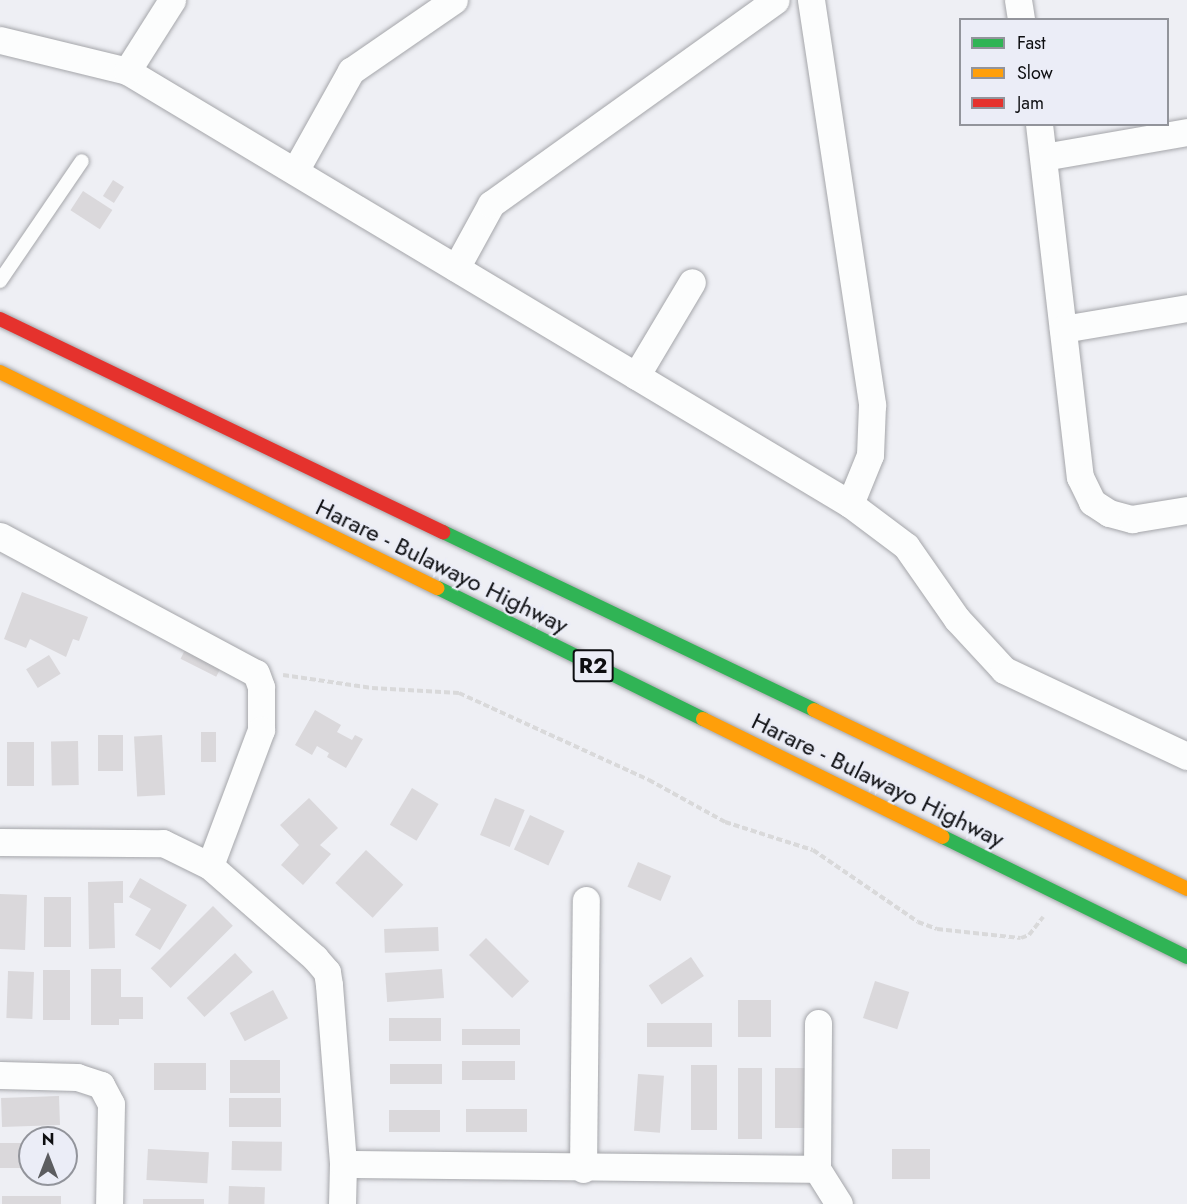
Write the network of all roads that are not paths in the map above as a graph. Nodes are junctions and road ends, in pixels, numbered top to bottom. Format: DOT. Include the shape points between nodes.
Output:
graph roads {
  1 [pos="172,0"];
  2 [pos="454,0"];
  3 [pos="776,0"];
  4 [pos="811,0"];
  5 [pos="1018,0"];
  6 [pos="1021,18"];
  7 [pos="0,40"];
  8 [pos="127,70"];
  9 [pos="1039,126"];
  10 [pos="1187,132"];
  11 [pos="1044,157"];
  12 [pos="82,161"];
  13 [pos="295,171"];
  14 [pos="456,268"];
  15 [pos="0,280"];
  16 [pos="692,282"];
  17 [pos="1187,308"];
  18 [pos="0,319"];
  19 [pos="1063,329"];
  20 [pos="0,372"];
  21 [pos="636,376"];
  22 [pos="850,504"];
  23 [pos="1187,510"];
  24 [pos="0,536"];
  25 [pos="1187,756"];
  26 [pos="0,842"];
  27 [pos="210,866"];
  28 [pos="1187,889"];
  29 [pos="586,900"];
  30 [pos="1187,957"];
  31 [pos="818,1023"];
  32 [pos="0,1075"];
  33 [pos="343,1164"];
  34 [pos="583,1169"];
  35 [pos="817,1169"];
  36 [pos="109,1204"];
  37 [pos="342,1204"];
  38 [pos="839,1204"];
  1 -- 8 [label="street"];
  2 -- 13 [label="street" via="351,71"];
  3 -- 14 [label="street" via="491,204"];
  4 -- 22 [label="street" via="872,405 870,455"];
  5 -- 6 [label="street"];
  7 -- 8 [label="street"];
  8 -- 13 [label="street"];
  9 -- 11 [label="street"];
  10 -- 11 [label="street"];
  11 -- 19 [label="street"];
  12 -- 15 [label="lane"];
  13 -- 14 [label="street"];
  14 -- 21 [label="street"];
  16 -- 21 [label="street"];
  17 -- 19 [label="street"];
  18 -- 28 [label="highway, Harare - Bulawayo Highway / R2"];
  19 -- 23 [label="street" via="1080,477 1092,502 1109,513 1132,519"];
  20 -- 30 [label="highway, Harare - Bulawayo Highway / R2"];
  21 -- 22 [label="street"];
  22 -- 25 [label="street" via="906,546 957,619 1004,670"];
  24 -- 27 [label="street" via="256,673 261,687 261,730"];
  26 -- 27 [label="street" via="155,841"];
  27 -- 33 [label="street" via="327,972"];
  29 -- 34 [label="street"];
  31 -- 35 [label="street"];
  32 -- 36 [label="street" via="77,1077 101,1085 111,1104"];
  33 -- 34 [label="street"];
  33 -- 37 [label="street"];
  34 -- 35 [label="street"];
  35 -- 38 [label="street"];
}
